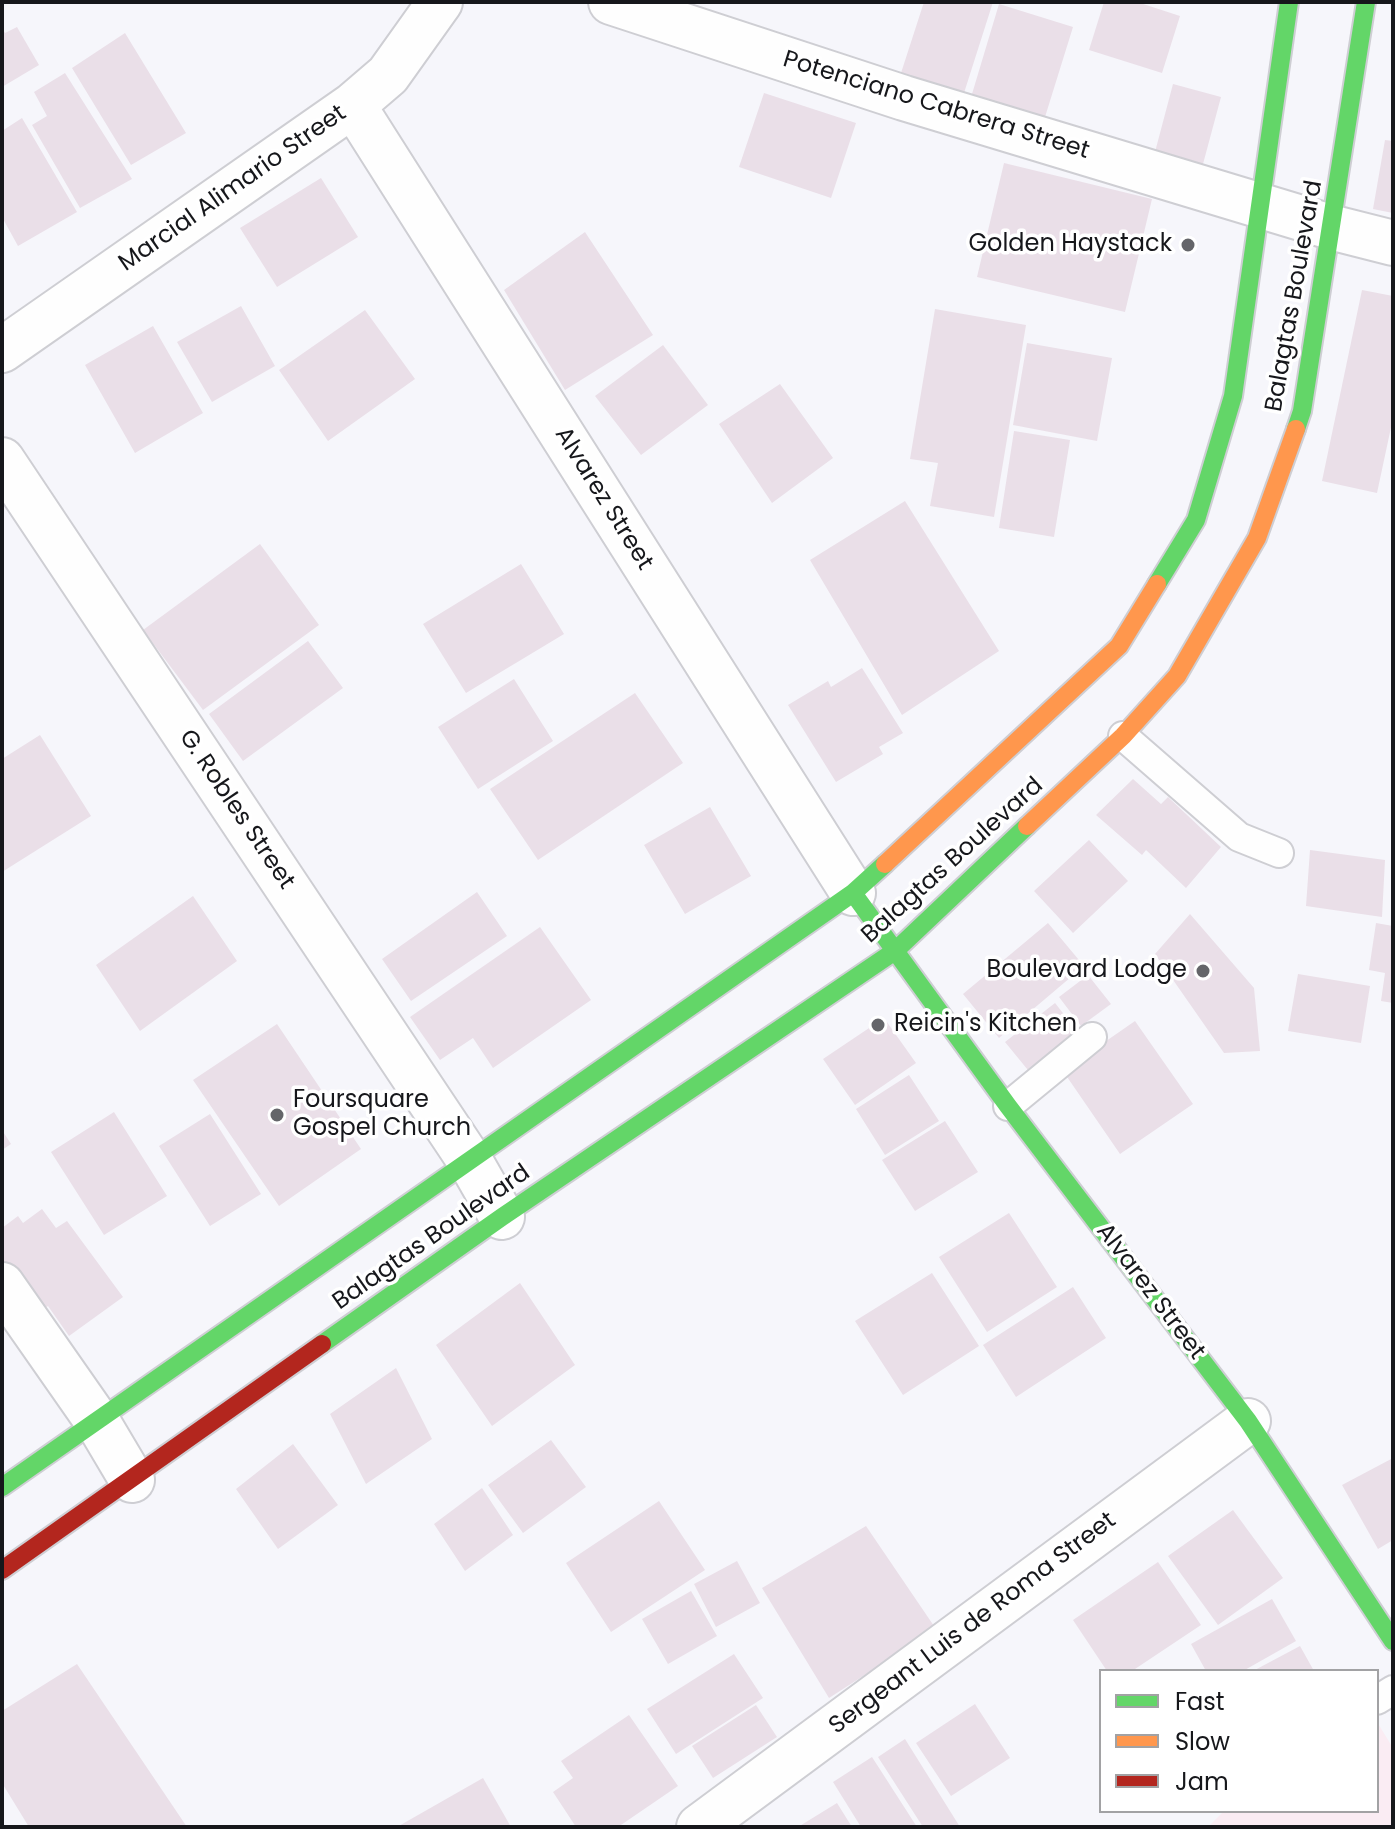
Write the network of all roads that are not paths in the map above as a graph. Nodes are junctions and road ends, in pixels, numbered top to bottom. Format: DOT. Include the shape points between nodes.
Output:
graph roads {
  1 [pos="440,2"];
  2 [pos="611,2"];
  3 [pos="1289,2"];
  4 [pos="1366,2"];
  5 [pos="353,105"];
  6 [pos="1263,206"];
  7 [pos="1334,228"];
  8 [pos="1393,243"];
  9 [pos="2,350"];
  10 [pos="2,460"];
  11 [pos="1123,736"];
  12 [pos="1279,853"];
  13 [pos="853,893"];
  14 [pos="895,951"];
  15 [pos="1092,1037"];
  16 [pos="1008,1106"];
  17 [pos="470,1161"];
  18 [pos="502,1217"];
  19 [pos="2,1285"];
  20 [pos="97,1421"];
  21 [pos="1248,1421"];
  22 [pos="132,1480"];
  23 [pos="2,1487"];
  24 [pos="2,1570"];
  25 [pos="1393,1641"];
  26 [pos="699,1827"];
  1 -- 5 [label="street, Marcial Alimario Street" via="388,75"];
  2 -- 6 [label="street, Potenciano Cabrera Street" via="904,98"];
  3 -- 6 [label="main road, Balagtas Boulevard"];
  4 -- 7 [label="main road, Balagtas Boulevard"];
  5 -- 9 [label="street, Marcial Alimario Street"];
  5 -- 13 [label="street, Alvarez Street"];
  6 -- 7 [label="street, Potenciano Cabrera Street"];
  6 -- 13 [label="main road, Balagtas Boulevard" via="1233,396 1196,520 1119,646"];
  7 -- 8 [label="street"];
  7 -- 11 [label="main road, Balagtas Boulevard" via="1302,411 1257,538 1177,676"];
  10 -- 17 [label="street, G. Robles Street"];
  11 -- 12 [label="lane" via="1239,837"];
  11 -- 14 [label="main road, Balagtas Boulevard"];
  13 -- 14 [label="main road, Alvarez Street"];
  13 -- 17 [label="main road, Balagtas Boulevard"];
  14 -- 16 [label="main road, Alvarez Street"];
  14 -- 18 [label="main road, Balagtas Boulevard"];
  15 -- 16 [label="lane"];
  16 -- 21 [label="main road, Alvarez Street"];
  17 -- 18 [label="street, G. Robles Street"];
  17 -- 20 [label="main road, Balagtas Boulevard"];
  18 -- 22 [label="main road, Balagtas Boulevard"];
  19 -- 20 [label="street"];
  20 -- 22 [label="street"];
  20 -- 23 [label="main road, Balagtas Boulevard"];
  21 -- 25 [label="main road, Alvarez Street"];
  21 -- 26 [label="street, Sergeant Luis de Roma Street"];
  22 -- 24 [label="main road, Balagtas Boulevard"];
}
